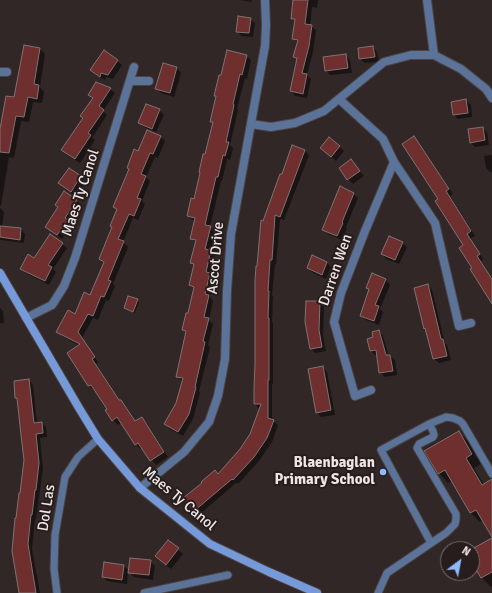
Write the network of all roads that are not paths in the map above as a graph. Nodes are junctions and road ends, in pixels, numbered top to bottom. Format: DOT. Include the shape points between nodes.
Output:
graph roads {
  1 [pos="266,0"];
  2 [pos="427,0"];
  3 [pos="434,55"];
  4 [pos="134,67"];
  5 [pos="131,81"];
  6 [pos="149,82"];
  7 [pos="492,98"];
  8 [pos="339,99"];
  9 [pos="251,124"];
  10 [pos="394,162"];
  11 [pos="0,273"];
  12 [pos="26,318"];
  13 [pos="471,322"];
  14 [pos="371,390"];
  15 [pos="429,424"];
  16 [pos="98,439"];
  17 [pos="492,474"];
  18 [pos="140,488"];
  19 [pos="431,543"];
  20 [pos="228,575"];
  21 [pos="57,593"];
  22 [pos="144,593"];
  23 [pos="317,593"];
  24 [pos="378,593"];
  1 -- 9 [label="street, Ascot Drive" via="265,46"];
  2 -- 3 [label="street"];
  3 -- 7 [label="street" via="461,69 486,89"];
  3 -- 8 [label="street" via="411,55 384,62"];
  4 -- 5 [label="street, Maes Ty Canol"];
  5 -- 6 [label="street"];
  5 -- 12 [label="street, Maes Ty Canol" via="64,286 52,305"];
  8 -- 9 [label="street" via="324,112 296,123 271,127"];
  8 -- 10 [label="street" via="383,139"];
  9 -- 18 [label="street, Ascot Drive" via="231,234 226,360 218,396 209,422 184,452"];
  10 -- 13 [label="street" via="435,223 459,326"];
  10 -- 14 [label="street, Darren Wen" via="364,230 341,293 334,322 355,396"];
  11 -- 12 [label="street, Maes Ty Canol"];
  12 -- 16 [label="street, Maes Ty Canol"];
  15 -- 17 [label="lane" via="446,417 460,421"];
  15 -- 19 [label="lane" via="433,437 419,444 417,448 456,514 455,524"];
  15 -- 19 [label="lane" via="381,450"];
  16 -- 18 [label="street, Maes Ty Canol"];
  16 -- 21 [label="lane, Dol Las" via="78,457 65,477 54,535"];
  18 -- 23 [label="street, Maes Ty Canol" via="210,544"];
  19 -- 24 [label="lane" via="387,573"];
  20 -- 22 [label="lane"];
}
